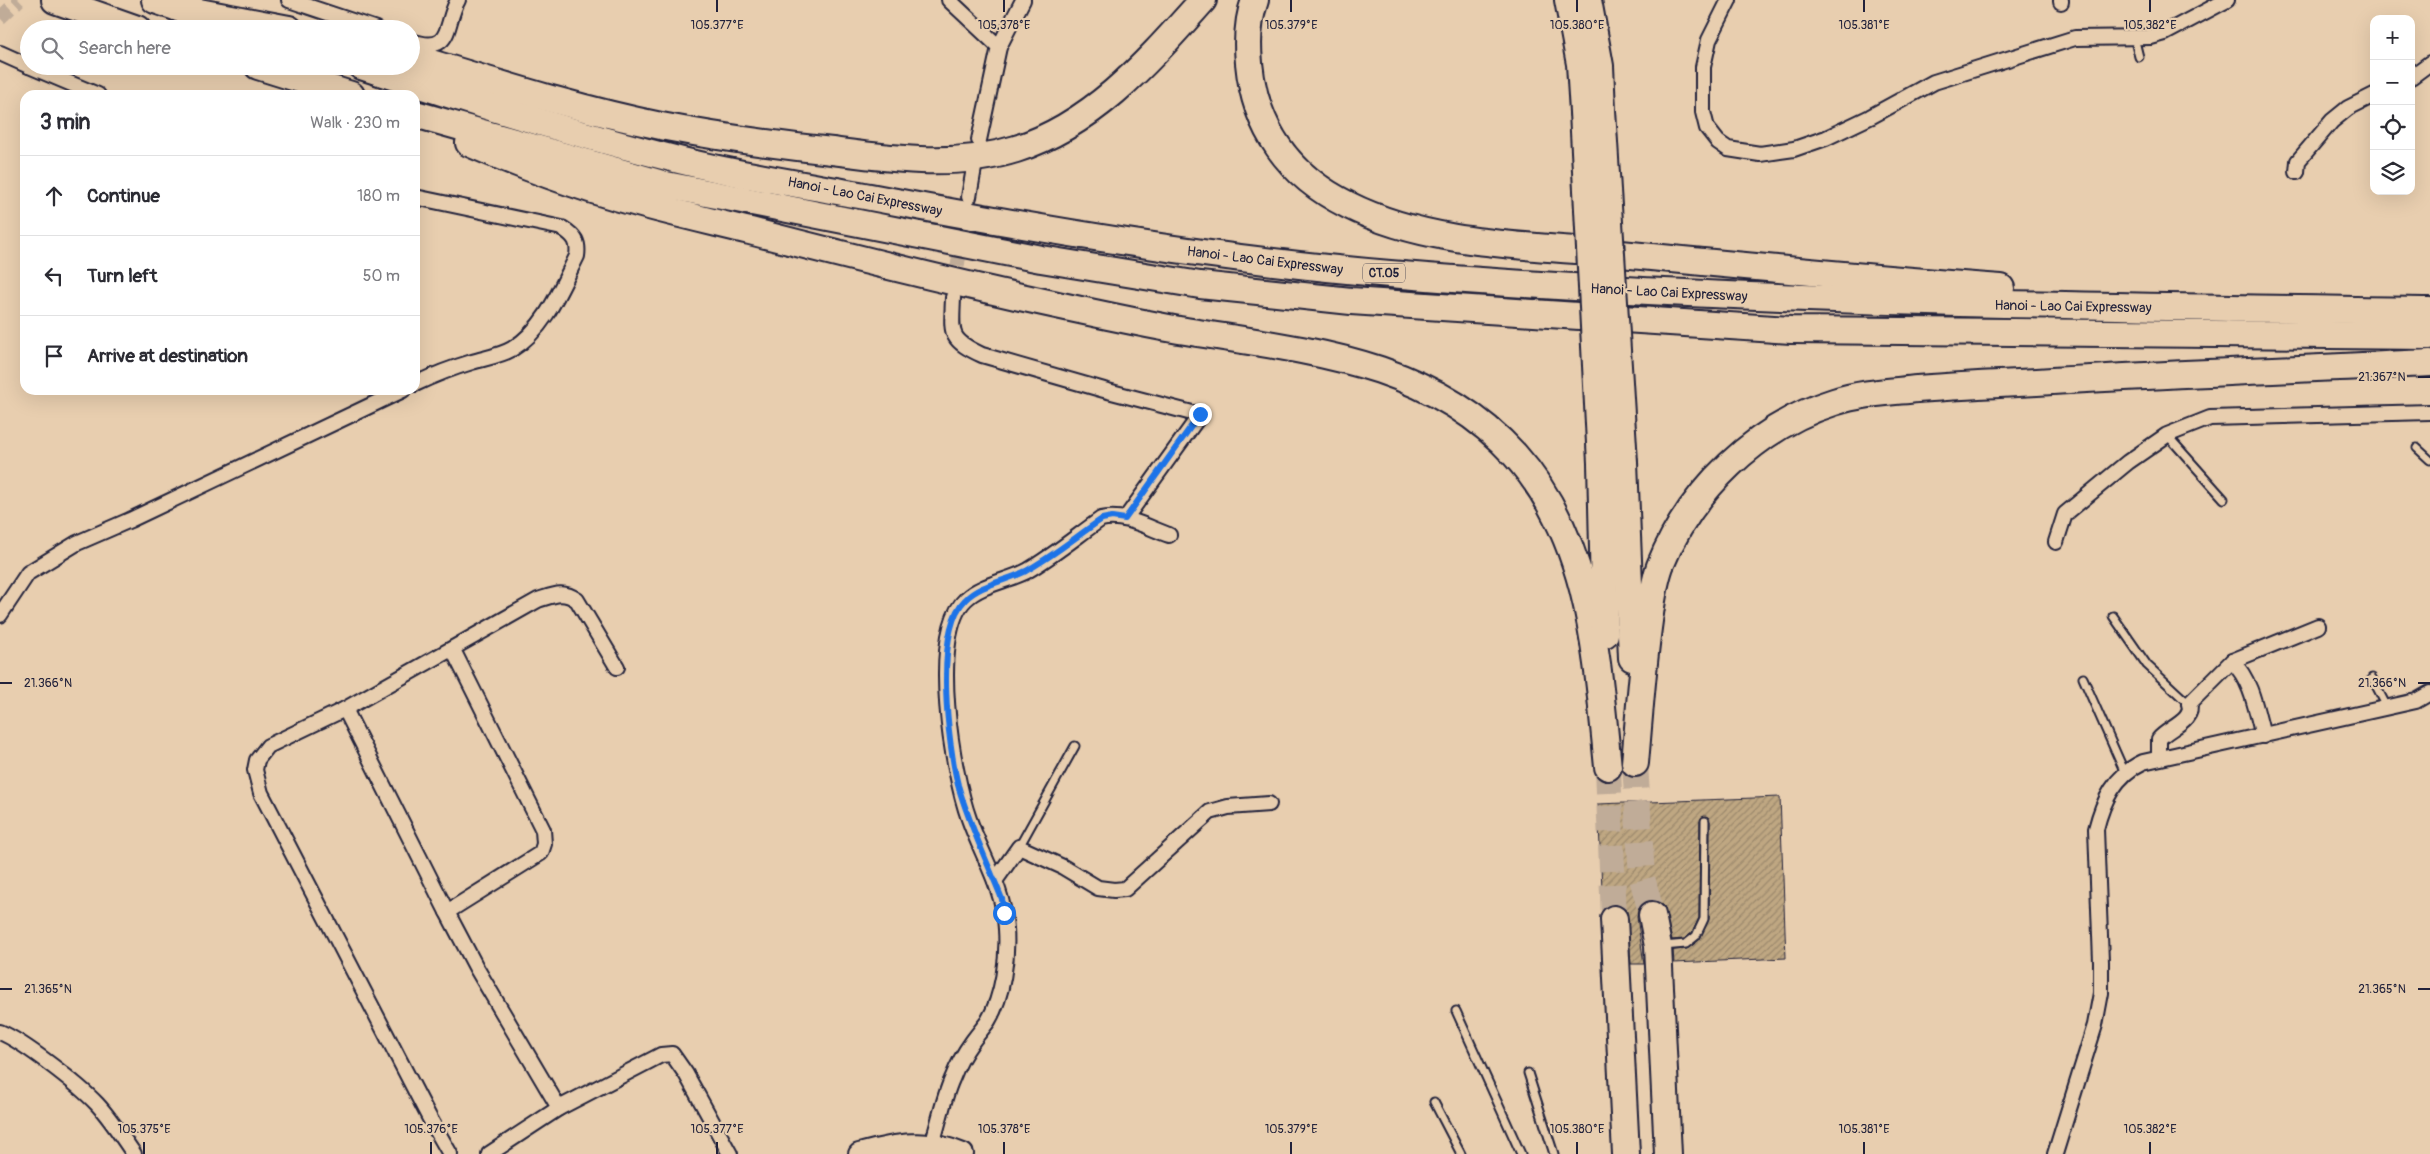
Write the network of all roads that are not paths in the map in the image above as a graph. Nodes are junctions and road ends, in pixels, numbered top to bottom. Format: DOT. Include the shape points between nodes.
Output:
graph roads {
  1 [pos="55,0"];
  2 [pos="289,0"];
  3 [pos="458,0"];
  4 [pos="949,0"];
  5 [pos="1023,0"];
  6 [pos="1203,0"];
  7 [pos="1255,0"];
  8 [pos="1568,0"];
  9 [pos="1588,0"];
  10 [pos="1729,0"];
  11 [pos="2227,0"];
  12 [pos="167,4"];
  13 [pos="310,4"];
  14 [pos="2210,4"];
  15 [pos="112,20"];
  16 [pos="216,20"];
  17 [pos="245,20"];
  18 [pos="352,20"];
  19 [pos="2134,37"];
  20 [pos="420,42"];
  21 [pos="999,47"];
  22 [pos="0,54"];
  23 [pos="2139,57"];
  24 [pos="420,60"];
  25 [pos="20,62"];
  26 [pos="2430,63"];
  27 [pos="2415,74"];
  28 [pos="50,75"];
  29 [pos="287,75"];
  30 [pos="389,75"];
  31 [pos="86,90"];
  32 [pos="335,90"];
  33 [pos="2370,97"];
  34 [pos="1593,111"];
  35 [pos="420,115"];
  36 [pos="420,122"];
  37 [pos="979,140"];
  38 [pos="974,168"];
  39 [pos="2297,172"];
  40 [pos="969,197"];
  41 [pos="420,199"];
  42 [pos="953,297"];
  43 [pos="2253,308"];
  44 [pos="2430,311"];
  45 [pos="2430,336"];
  46 [pos="2430,363"];
  47 [pos="420,382"];
  48 [pos="393,395"];
  49 [pos="2430,412"];
  50 [pos="2166,435"];
  51 [pos="2417,448"];
  52 [pos="2430,460"];
  53 [pos="1613,463"];
  54 [pos="2224,499"];
  55 [pos="1125,519"];
  56 [pos="1168,535"];
  57 [pos="2056,542"];
  58 [pos="0,615"];
  59 [pos="2113,616"];
  60 [pos="2318,626"];
  61 [pos="453,650"];
  62 [pos="2232,661"];
  63 [pos="617,667"];
  64 [pos="2082,678"];
  65 [pos="2372,678"];
  66 [pos="2430,694"];
  67 [pos="2190,704"];
  68 [pos="2388,707"];
  69 [pos="344,709"];
  70 [pos="2263,736"];
  71 [pos="1074,746"];
  72 [pos="2159,758"];
  73 [pos="2125,774"];
  74 [pos="1269,804"];
  75 [pos="1705,821"];
  76 [pos="1019,847"];
  77 [pos="995,882"];
  78 [pos="448,912"];
  79 [pos="1652,914"];
  80 [pos="1614,919"];
  81 [pos="1658,946"];
  82 [pos="1456,1011"];
  83 [pos="0,1032"];
  84 [pos="1528,1073"];
  85 [pos="1434,1102"];
  86 [pos="559,1108"];
  87 [pos="932,1144"];
  88 [pos="134,1154"];
  89 [pos="450,1154"];
  90 [pos="489,1154"];
  91 [pos="730,1154"];
  92 [pos="859,1154"];
  93 [pos="964,1154"];
  94 [pos="1461,1154"];
  95 [pos="1521,1154"];
  96 [pos="1554,1154"];
  97 [pos="1626,1154"];
  98 [pos="1668,1154"];
  99 [pos="2055,1154"];
  1 -- 15 [label="highway"];
  2 -- 13 [label="street"];
  3 -- 20 [label="street" via="448,33 442,41 432,44"];
  4 -- 21 [label="street"];
  5 -- 21 [label="street"];
  6 -- 24 [label="highway" via="1144,66 1084,115 1018,149 945,161 885,158 661,126 563,102"];
  7 -- 43 [label="highway" via="1247,44 1251,89 1268,132 1291,164 1321,190 1349,206 1388,221 1422,231 1486,241 1800,272"];
  8 -- 34 [label="highway"];
  9 -- 34 [label="highway" via="1600,66"];
  10 -- 19 [label="street" via="1708,40 1703,67 1703,112 1707,128 1718,142 1728,149 1760,154 1794,149 1826,138 1934,82 2061,41"];
  11 -- 14 [label="street"];
  12 -- 16 [label="highway"];
  12 -- 17 [label="highway"];
  13 -- 18 [label="street"];
  14 -- 19 [label="street" via="2165,33"];
  19 -- 23 [label="lane"];
  21 -- 37 [label="street"];
  22 -- 25 [label="street"];
  26 -- 27 [label="street"];
  28 -- 31 [label="street"];
  29 -- 32 [label="highway"];
  30 -- 43 [label="highway, Hanoi - Lao Cai Expressway / CT.05" via="488,107 670,158 1019,226 1284,263 1542,285 1796,298 2026,306"];
  33 -- 39 [label="street" via="2332,121 2298,161"];
  34 -- 53 [label="highway, bridge"];
  35 -- 45 [label="highway, Hanoi - Lao Cai Expressway / CT.05" via="666,185 1041,259 1218,287 1351,301 1791,330"];
  36 -- 53 [label="highway" via="591,190 656,207 1018,296 1174,329 1342,359 1418,383 1473,417 1516,456 1534,480 1568,541 1583,584 1594,644 1608,767"];
  38 -- 40 [label="street"];
  41 -- 47 [label="street" via="540,222 562,228 578,242 577,256 550,309 530,335 499,355"];
  42 -- 55 [label="street" via="952,330 963,346 982,355 1200,414"];
  43 -- 44 [label="highway, Hanoi - Lao Cai Expressway / CT.05"];
  46 -- 53 [label="highway" via="1891,391 1833,402 1789,421 1742,454 1718,476 1686,519 1661,564 1653,590 1645,648 1635,763"];
  48 -- 58 [label="street" via="77,543 28,573"];
  49 -- 50 [label="street" via="2222,416"];
  50 -- 54 [label="lane"];
  50 -- 57 [label="street" via="2071,509 2061,524"];
  51 -- 52 [label="lane"];
  55 -- 56 [label="street"];
  55 -- 77 [label="street" via="1102,519 1026,571 973,594 965,600 952,621 946,675 958,784"];
  59 -- 67 [label="lane" via="2147,664"];
  60 -- 62 [label="street"];
  61 -- 63 [label="street" via="538,600 568,594 586,612"];
  61 -- 69 [label="street"];
  61 -- 78 [label="street" via="543,830 544,838 541,853"];
  62 -- 67 [label="street"];
  62 -- 70 [label="street" via="2241,670 2251,692"];
  64 -- 73 [label="lane"];
  65 -- 68 [label="lane"];
  66 -- 68 [label="street" via="2416,701"];
  67 -- 72 [label="street" via="2189,715 2159,739"];
  68 -- 70 [label="street"];
  69 -- 78 [label="street"];
  69 -- 89 [label="street" via="268,746 257,760 255,770 265,801"];
  70 -- 72 [label="street"];
  71 -- 76 [label="lane"];
  72 -- 73 [label="street" via="2143,762"];
  73 -- 99 [label="street" via="2104,803 2096,830 2101,993 2095,1025"];
  74 -- 76 [label="street" via="1228,807 1210,812 1125,889 1098,888 1063,867"];
  75 -- 81 [label="lane" via="1704,919 1701,927 1686,944"];
  76 -- 77 [label="street"];
  77 -- 87 [label="street" via="1002,899 1006,930 1000,986 988,1021 971,1042 951,1080"];
  78 -- 86 [label="street" via="477,969"];
  79 -- 81 [label="highway"];
  80 -- 97 [label="highway"];
  81 -- 98 [label="highway"];
  82 -- 95 [label="lane"];
  83 -- 88 [label="street" via="24,1046 91,1098"];
  84 -- 96 [label="lane"];
  85 -- 94 [label="lane"];
  86 -- 90 [label="street"];
  86 -- 91 [label="street" via="661,1055 672,1054"];
  87 -- 92 [label="street" via="890,1145"];
  87 -- 93 [label="street"];
}
